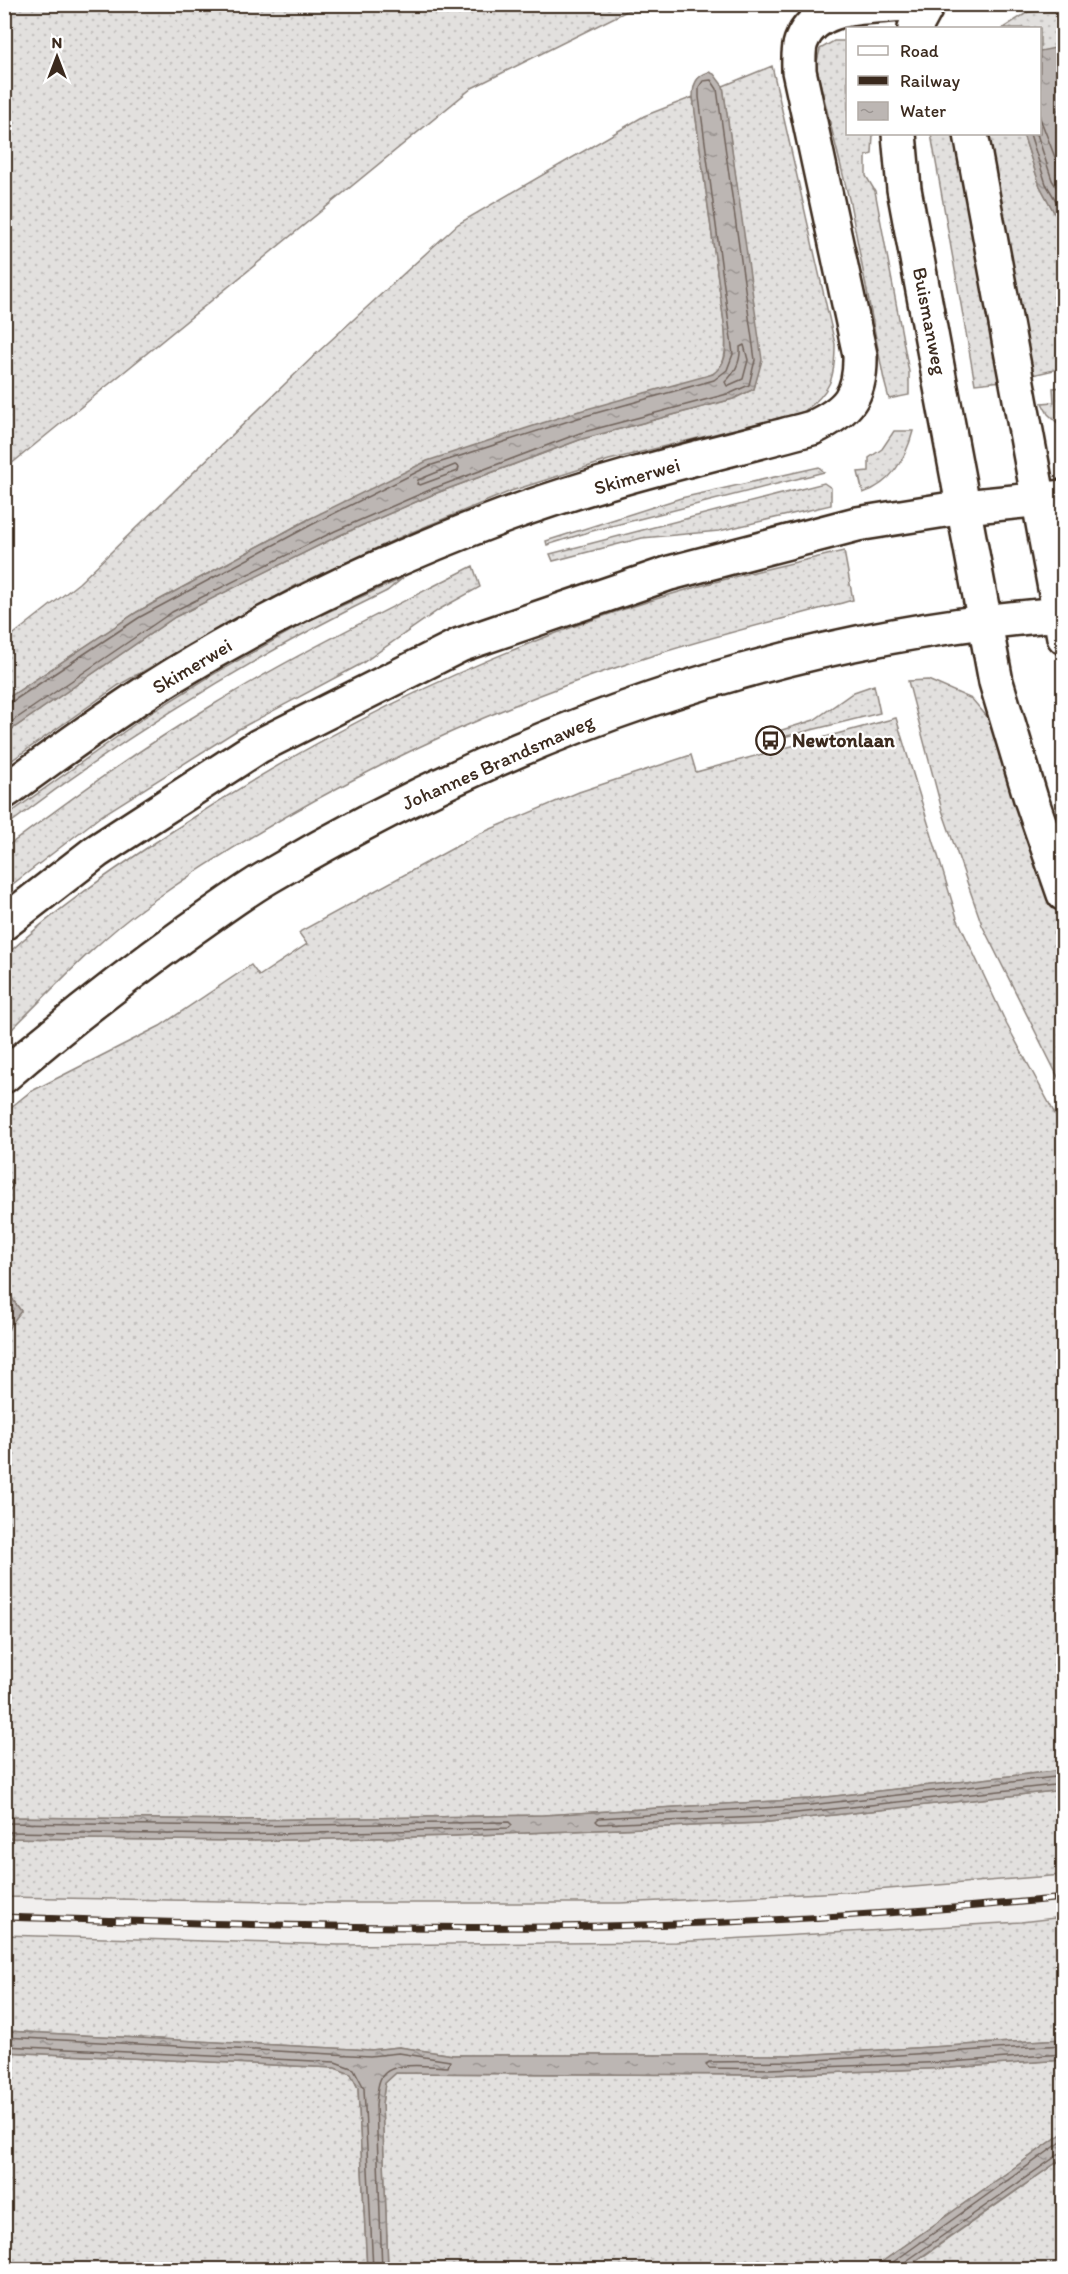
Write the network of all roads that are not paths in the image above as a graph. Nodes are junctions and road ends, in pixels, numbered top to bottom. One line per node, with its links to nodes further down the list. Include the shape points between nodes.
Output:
1 (902, 4): 11 (street, Skimerwei, via 830,12 813,23 800,43 798,71 860,355 861,376 847,407 836,417 812,428 657,469 508,515 336,589 172,676)
2 (930, 4): 3 (street); 4 (street)
3 (916, 27)
4 (942, 27)
5 (899, 135): 8 (street, Buismanweg, via 904,189)
6 (971, 135): 7 (street)
7 (1050, 498): 8 (street); 9 (street)
8 (964, 507): 10 (street, Buismanweg); 13 (street, via 857,524 670,573 460,645 259,746 97,851)
9 (1062, 622): 10 (street, Johannes Brandsmaweg)
10 (984, 623): 12 (street, via 1005,720); 14 (street, Johannes Brandsmaweg, via 885,637 707,681 603,715 504,754 355,827 267,878 135,969)
11 (4, 792)
12 (1064, 894)
13 (4, 923)
14 (4, 1076)

